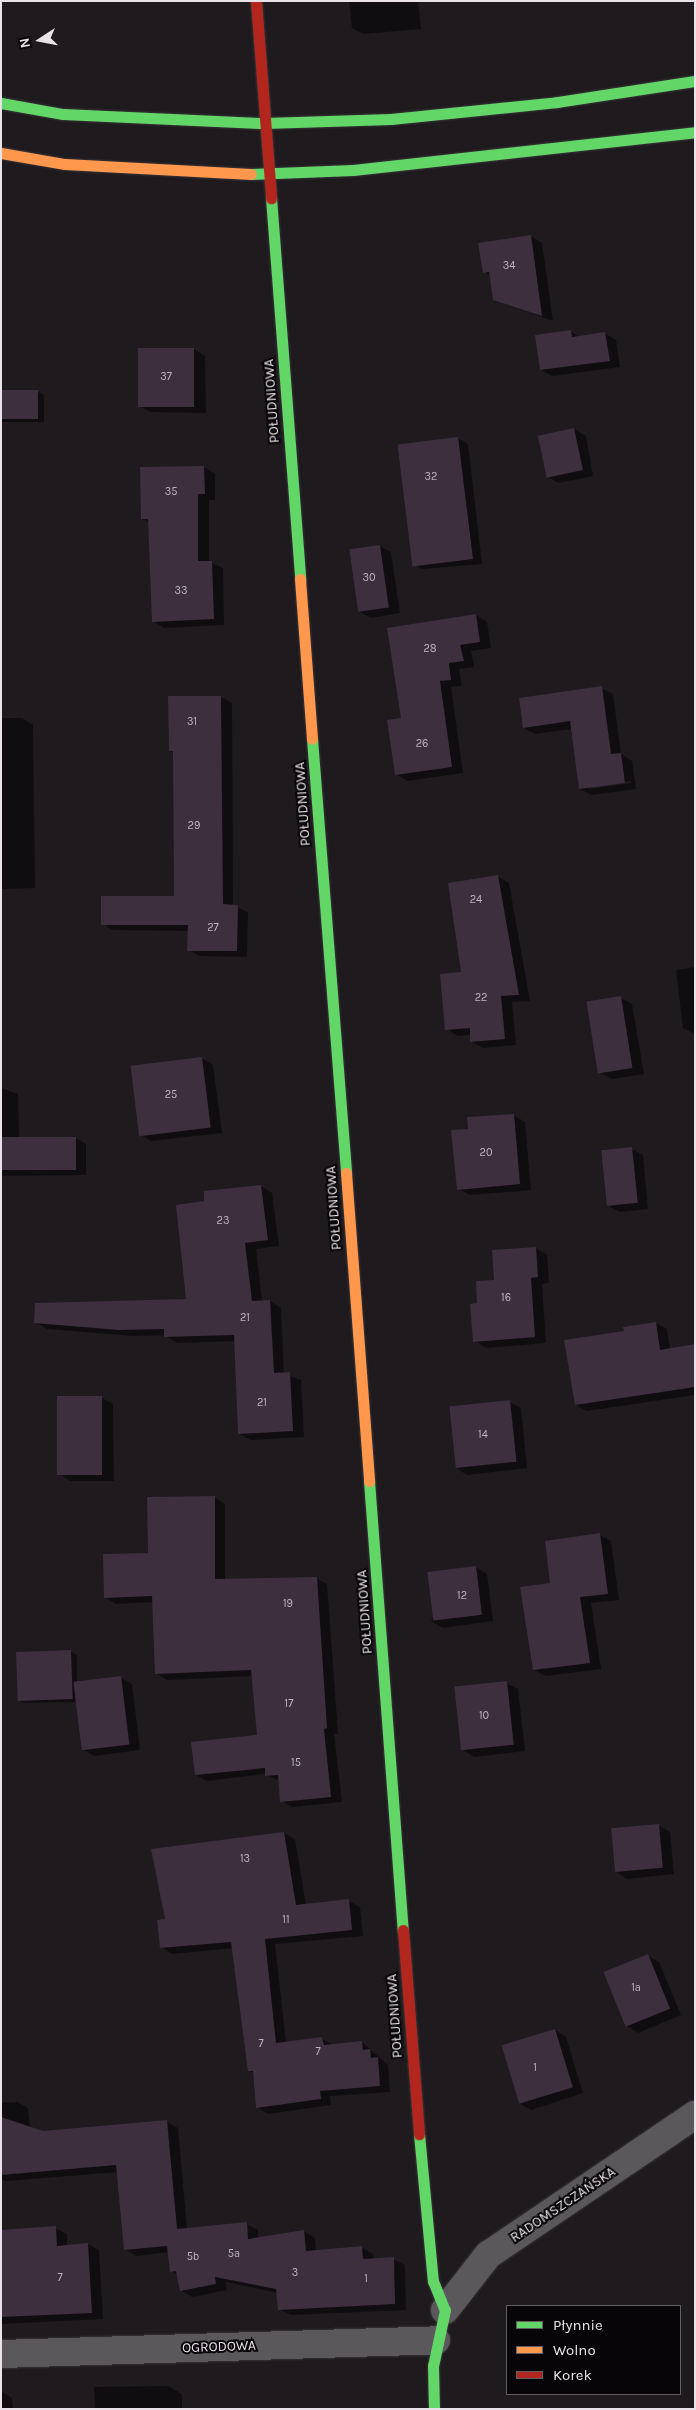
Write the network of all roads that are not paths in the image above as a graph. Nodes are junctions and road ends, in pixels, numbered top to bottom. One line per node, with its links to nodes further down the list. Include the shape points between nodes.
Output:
1 (256, 1): 4 (street, POŁUDNIOWA)
2 (695, 81): 4 (street, via 557,102 410,117)
3 (1, 103): 4 (street, via 63,114)
4 (265, 123): 7 (street, POŁUDNIOWA)
5 (695, 132): 7 (street, via 353,170)
6 (1, 153): 7 (street, via 65,164)
7 (269, 174): 9 (street, POŁUDNIOWA, via 422,2174 433,2281)
8 (695, 2115): 9 (street, RADOMSZCZAŃSKA, via 488,2255)
9 (445, 2310): 10 (street)
10 (436, 2340): 11 (street, OGRODOWA); 12 (street)
11 (1, 2354)
12 (434, 2409)

